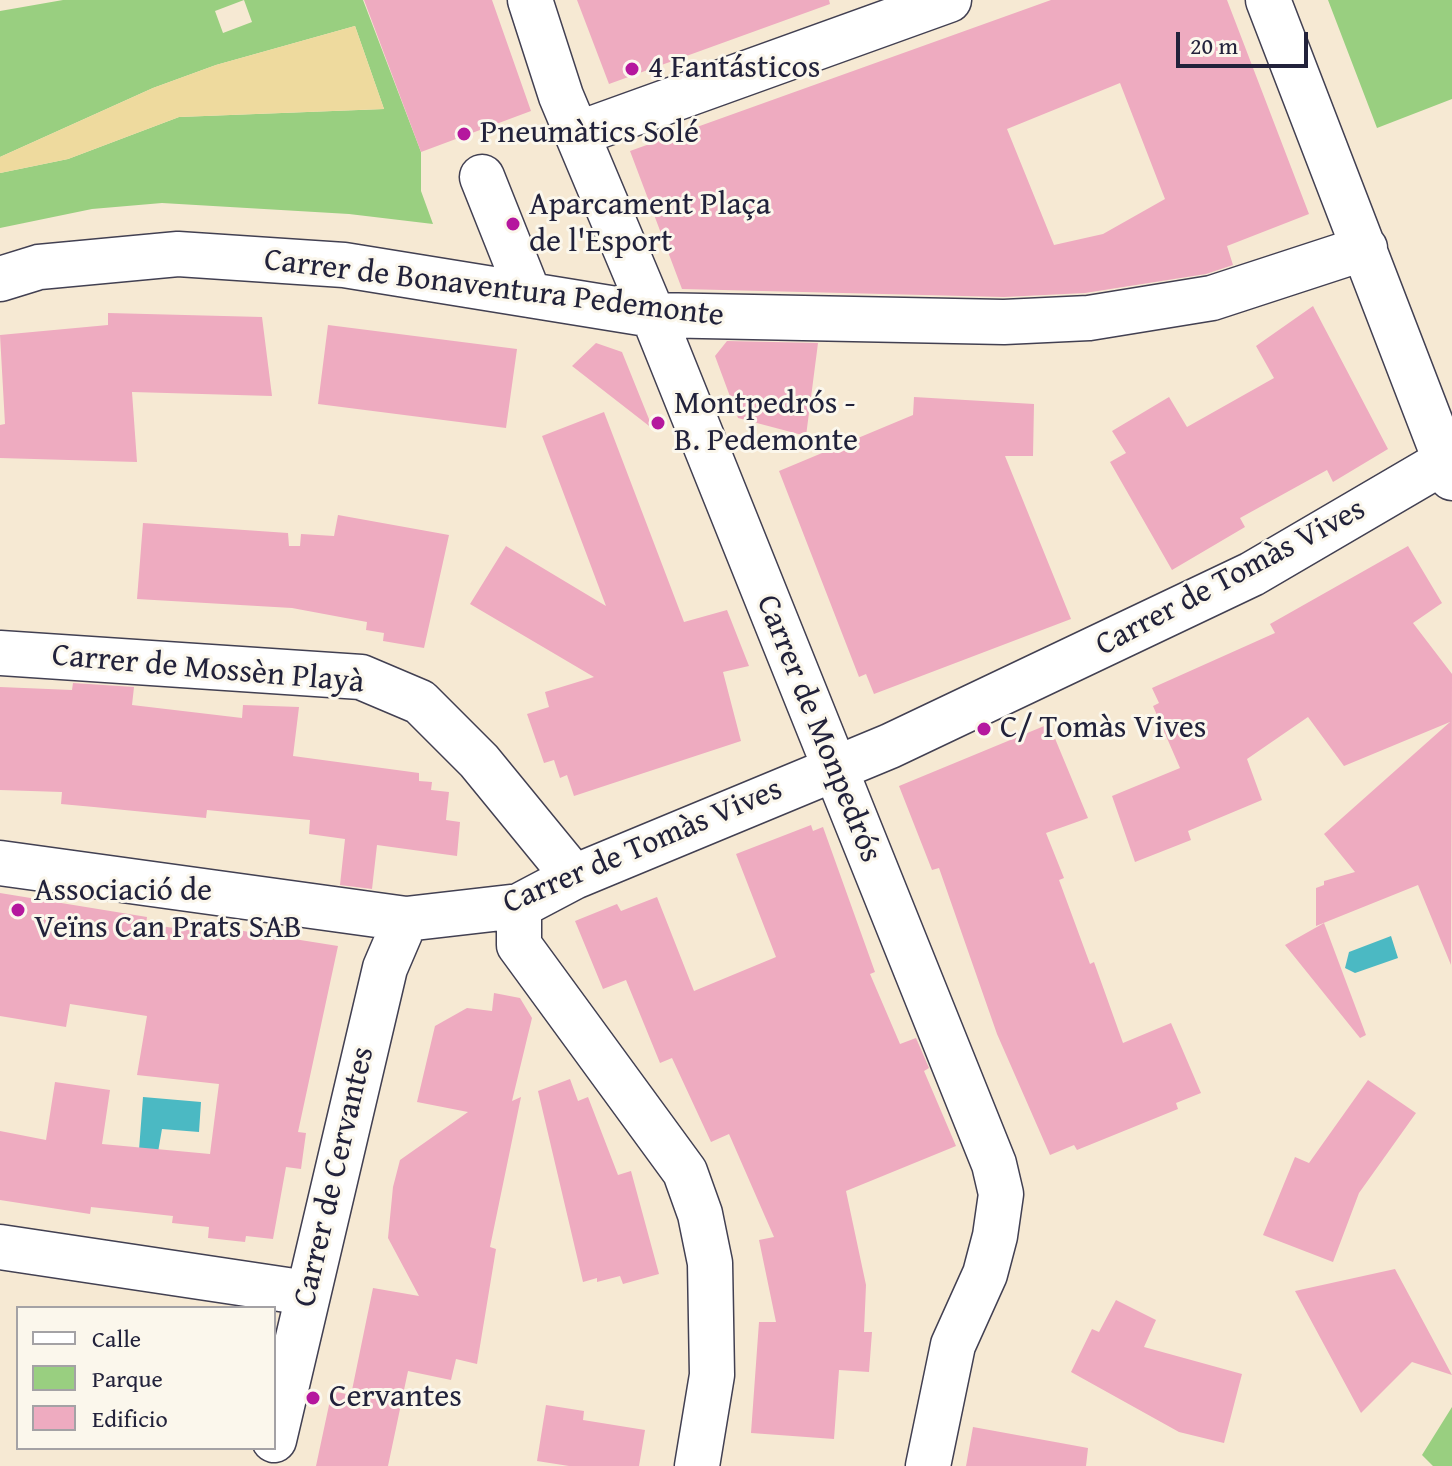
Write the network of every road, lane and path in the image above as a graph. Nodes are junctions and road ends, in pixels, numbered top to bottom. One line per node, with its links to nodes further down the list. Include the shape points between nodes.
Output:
1 (530, 0): 4 (street, Carrer de Monpedrós)
2 (949, 0): 4 (street)
3 (1268, 0): 6 (street)
4 (577, 134): 9 (street, Carrer de Monpedrós)
5 (482, 177): 8 (street)
6 (1365, 248): 9 (street, Carrer de Bonaventura Pedemonte, via 1212,298 1089,318 1004,322); 10 (street)
7 (0, 279): 8 (street, Carrer de Bonaventura Pedemonte, via 39,267 178,254 344,265)
8 (529, 295): 9 (street, Carrer de Bonaventura Pedemonte)
9 (653, 315): 12 (street, Carrer de Monpedrós)
10 (1450, 465): 12 (street, Carrer de Tomàs Vives, via 1252,574 890,746)
11 (0, 653): 14 (street, Carrer de Mossèn Playà, via 361,677 420,702 479,761)
12 (832, 767): 14 (street, Carrer de Tomàs Vives); 21 (street, Carrer de Monpedrós, via 987,1140 1001,1194 985,1274 953,1345)
13 (0, 863): 16 (street, Carrer de Tomàs Vives)
14 (574, 877): 15 (street, Carrer de Tomàs Vives)
15 (519, 906): 16 (street, Carrer de Tomàs Vives); 20 (street, via 519,945 685,1172 700,1214 710,1263 712,1375)
16 (406, 919): 18 (street, Carrer de Cervantes, via 385,968)
17 (0, 1247): 18 (street)
18 (307, 1293): 19 (street, Carrer de Cervantes)
19 (276, 1431)
20 (697, 1466)
21 (928, 1466)

